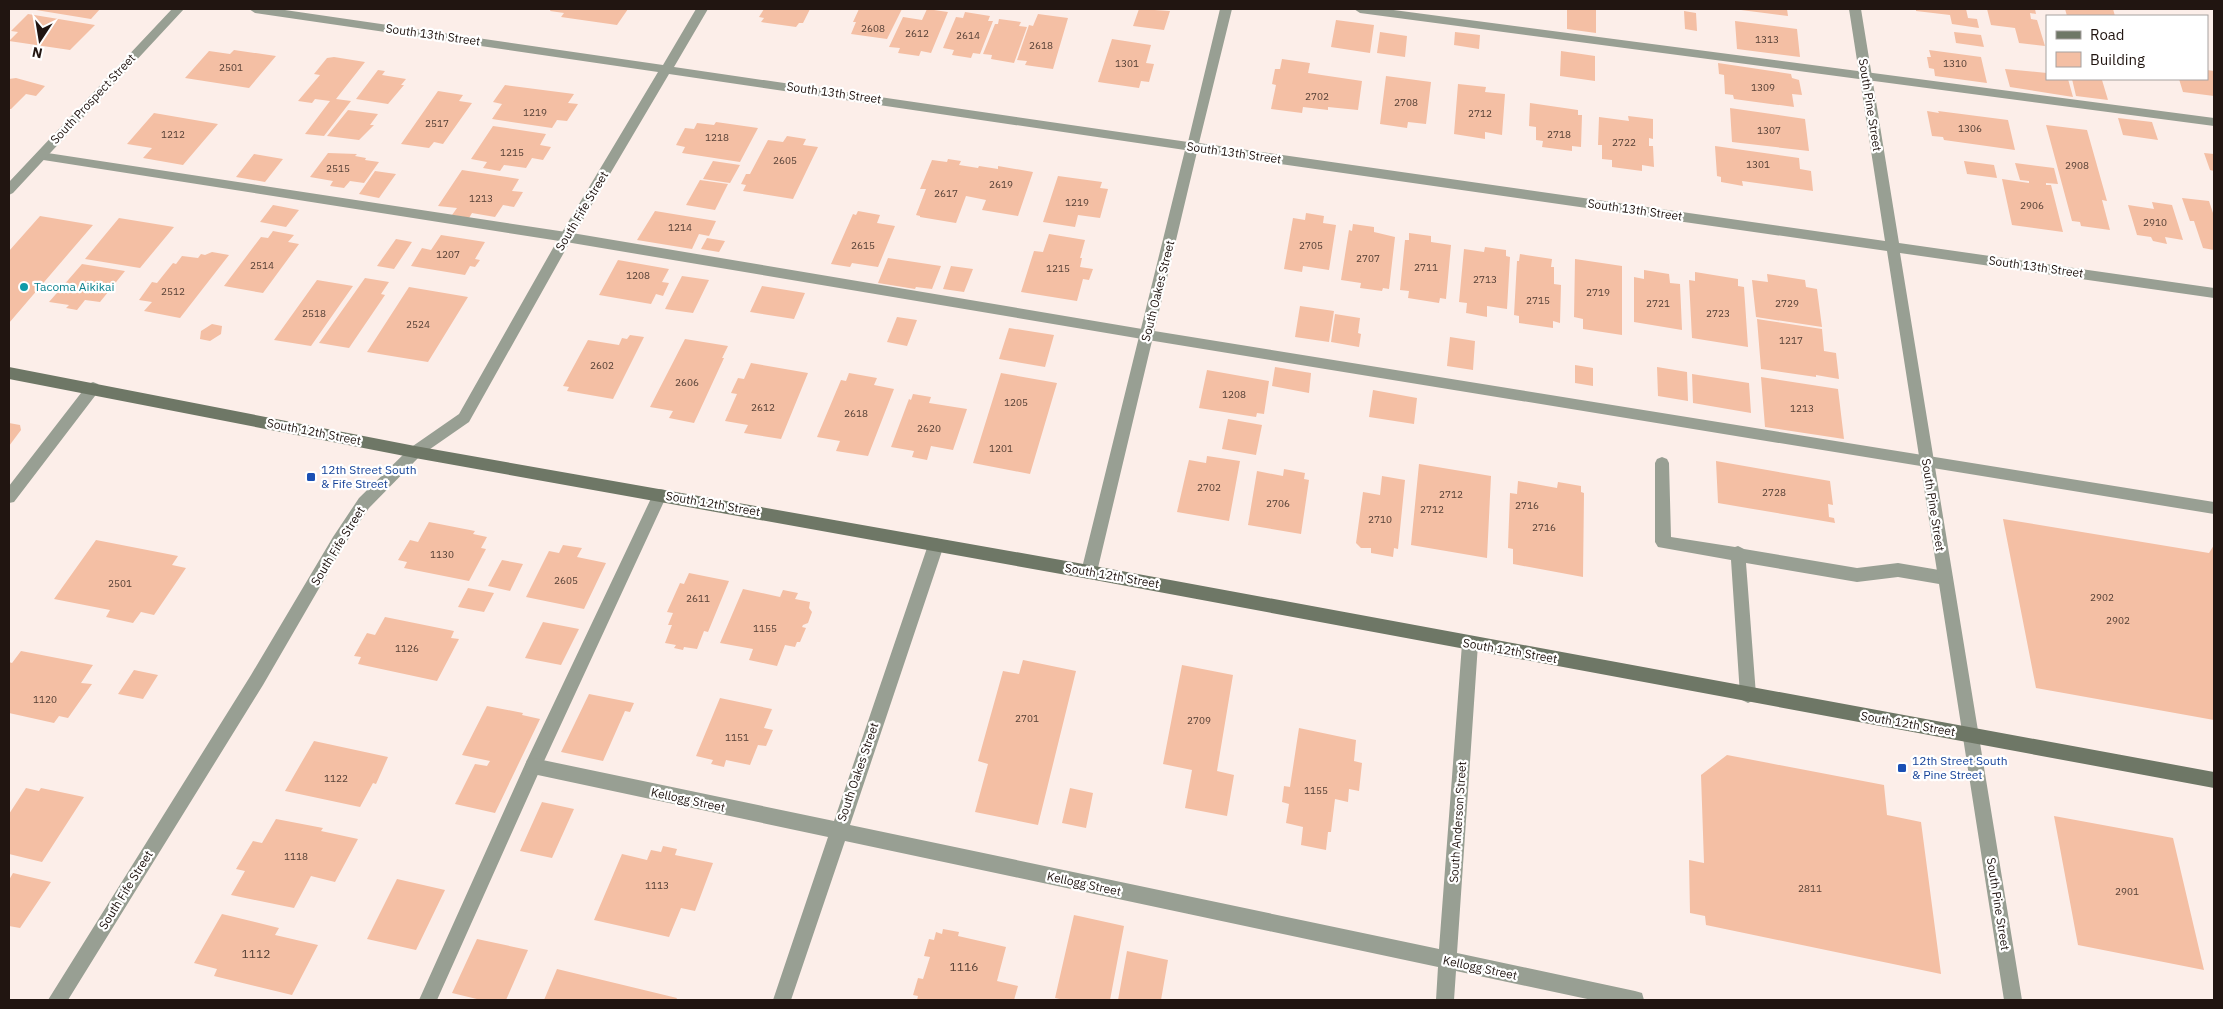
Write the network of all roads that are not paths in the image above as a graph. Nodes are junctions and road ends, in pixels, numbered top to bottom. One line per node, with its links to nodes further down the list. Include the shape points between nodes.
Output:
1 (178, 9): 11 (street, South Prospect Street)
2 (255, 9): 7 (street, South 13th Street)
3 (702, 9): 7 (street, South Fife Street)
4 (1226, 9): 10 (street, South Oakes Street)
5 (1360, 9): 8 (street)
6 (1855, 9): 8 (street, South Pine Street)
7 (667, 69): 10 (street, South 13th Street); 13 (street, South Fife Street)
8 (1865, 75): 9 (street); 14 (street, South Pine Street)
9 (2214, 122)
10 (1194, 147): 14 (street, South 13th Street); 16 (street, South Oakes Street)
11 (41, 156): 12 (street, South Prospect Street); 13 (street)
12 (9, 190)
13 (566, 237): 16 (street); 19 (street, South Fife Street, via 464,418)
14 (1892, 246): 15 (street, South 13th Street); 20 (street, South Pine Street)
15 (2214, 293)
16 (1148, 335): 20 (street); 27 (street, South Oakes Street)
17 (9, 373): 18 (main road, South 12th Street)
18 (93, 388): 19 (main road, South 12th Street); 23 (street)
19 (415, 452): 22 (main road, South 12th Street); 36 (street, South Fife Street, via 364,503 338,542 257,680)
20 (1926, 461): 24 (street); 28 (street, South Pine Street)
21 (1662, 463): 26 (street, via 1663,542)
22 (660, 494): 25 (main road, South 12th Street); 32 (street)
23 (9, 497)
24 (2214, 508)
25 (936, 545): 27 (main road, South 12th Street); 34 (street, South Oakes Street)
26 (1738, 553): 28 (street, via 1857,575 1898,570); 30 (street)
27 (1090, 572): 29 (main road, South 12th Street)
28 (1945, 578): 31 (street, South Pine Street)
29 (1470, 644): 30 (main road, South 12th Street); 35 (street, South Anderson Street)
30 (1748, 695): 31 (main road, South 12th Street)
31 (1970, 735): 33 (main road, South 12th Street); 41 (street, South Pine Street)
32 (533, 766): 34 (street, Kellogg Street); 37 (street)
33 (2214, 780)
34 (838, 832): 35 (street, Kellogg Street); 38 (street, South Oakes Street)
35 (1448, 961): 39 (street, South Anderson Street); 40 (street, Kellogg Street)
36 (57, 1000)
37 (428, 1000)
38 (782, 1000)
39 (1446, 1000)
40 (1635, 1000)
41 (2014, 1000)

